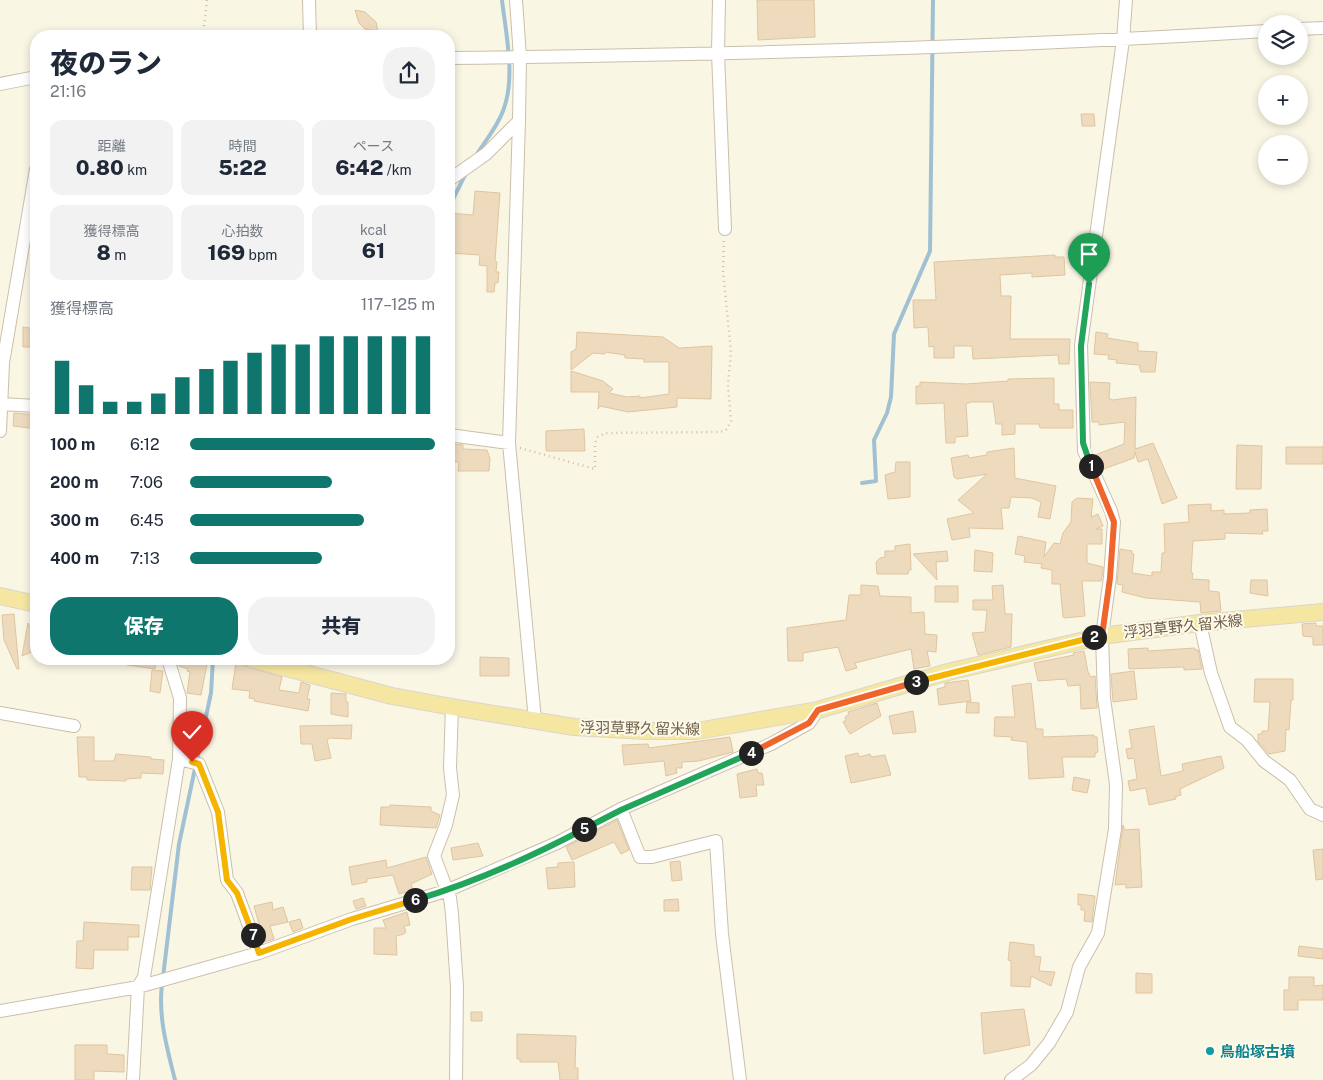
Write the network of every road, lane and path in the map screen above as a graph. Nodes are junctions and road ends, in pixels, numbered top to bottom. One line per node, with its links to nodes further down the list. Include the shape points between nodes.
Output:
1 (207, 0): 8 (path)
2 (309, 0): 9 (street)
3 (516, 0): 13 (street)
4 (719, 0): 12 (street)
5 (1126, 0): 11 (street)
6 (1323, 28): 7 (street)
7 (1308, 29)
8 (204, 30)
9 (310, 30)
10 (1258, 32): 11 (street)
11 (1122, 40): 12 (street); 31 (street, via 1081,346 1084,451 1114,522)
12 (718, 53): 13 (street); 20 (street)
13 (511, 57): 14 (street); 17 (street)
14 (455, 58)
15 (30, 78): 16 (street)
16 (0, 84)
17 (519, 121): 18 (street); 26 (street)
18 (455, 176)
19 (30, 202): 21 (street)
20 (724, 229): 26 (path, via 723,270 731,352 728,385 731,421 726,430 605,433 595,443 595,469)
21 (2, 357): 22 (street)
22 (1, 404): 23 (street); 24 (street)
23 (30, 406)
24 (0, 431)
25 (455, 436): 26 (street)
26 (509, 443): 37 (street)
27 (0, 596): 28 (main road)
28 (30, 603)
29 (1323, 612): 30 (main road, 浮羽草野久留米線)
30 (1200, 623): 31 (main road, 浮羽草野久留米線); 41 (street, via 1211,673 1230,727 1247,740 1264,761 1290,780 1310,809)
31 (1102, 636): 35 (main road, 浮羽草野久留米線, via 948,672); 49 (street, via 1104,698 1117,808 1098,933 1076,973 1067,1012 1049,1043 1031,1065)
32 (170, 665): 39 (street, via 180,698)
33 (296, 665): 34 (main road, 浮羽草野久留米線, via 392,696)
34 (452, 708): 37 (main road, 浮羽草野久留米線); 42 (street, via 450,768 453,795 434,856)
35 (818, 710): 37 (main road, 浮羽草野久留米線, via 697,731 574,727); 40 (street, via 809,723 771,744)
36 (0, 714): 38 (street)
37 (535, 720)
38 (74, 726)
39 (190, 762): 43 (street, via 218,812 227,880 237,893); 44 (street, via 144,977)
40 (621, 810): 42 (street, via 558,843); 48 (street, via 640,857 716,841 722,934)
41 (1323, 815)
42 (446, 891): 43 (street, via 352,919); 47 (street, via 452,914 457,987)
43 (259, 953): 44 (street)
44 (138, 987): 45 (street); 46 (street)
45 (0, 1011)
46 (133, 1080)
47 (456, 1080)
48 (740, 1080)
49 (1011, 1080)

